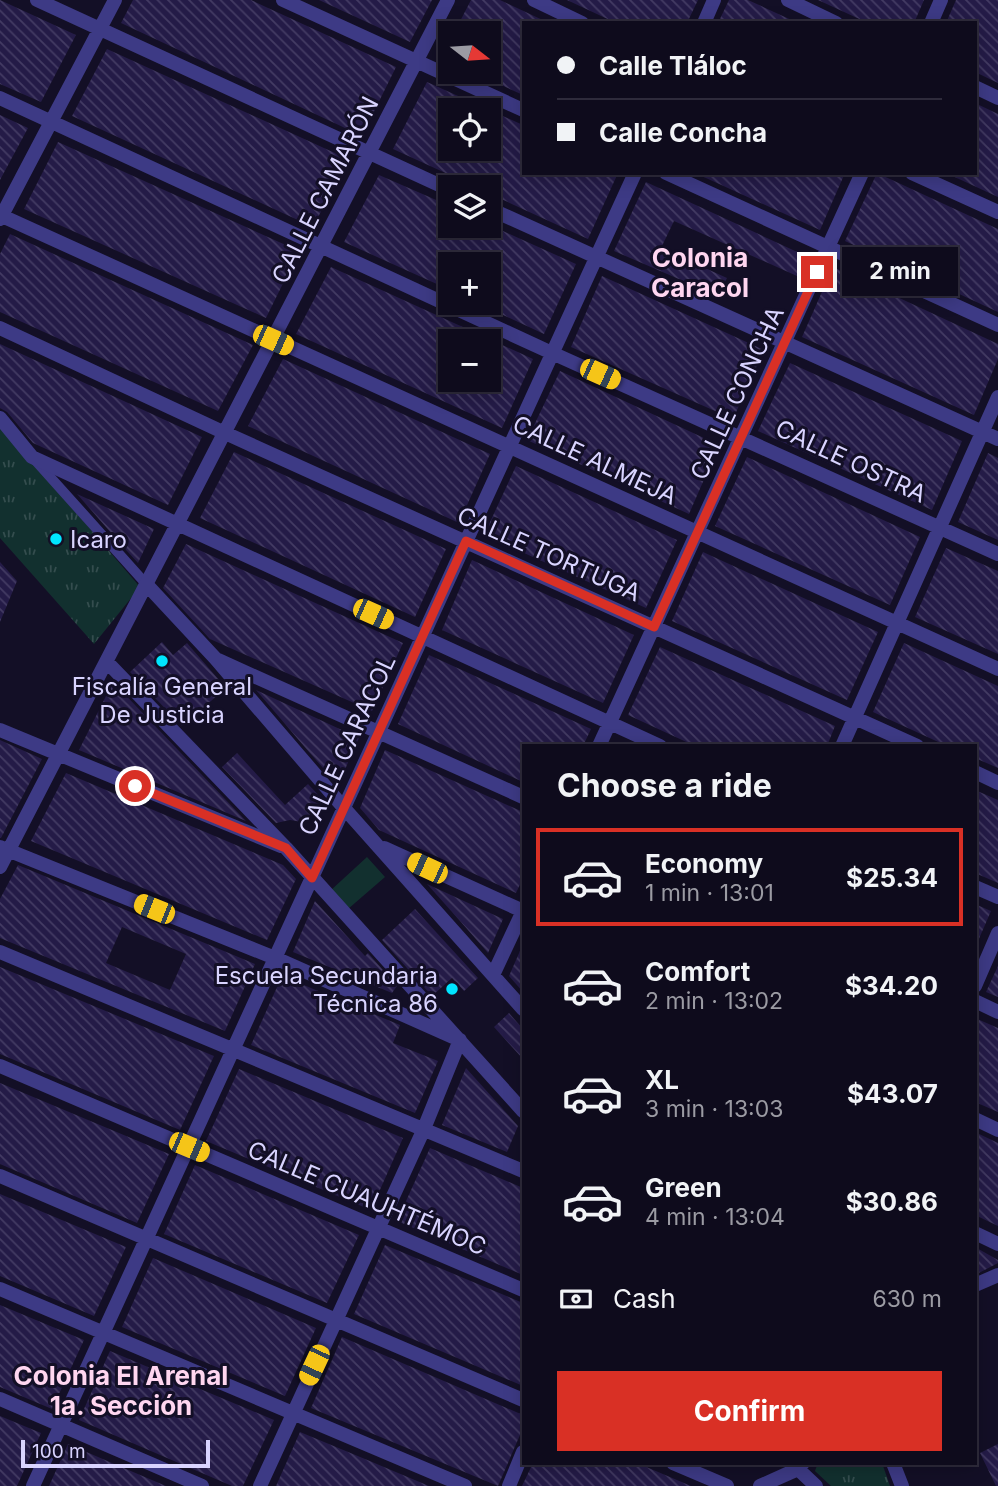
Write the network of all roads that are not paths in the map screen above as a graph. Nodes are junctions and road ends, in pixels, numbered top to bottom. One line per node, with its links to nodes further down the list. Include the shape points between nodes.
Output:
1 (37, 0): 13 (street)
2 (115, 0): 13 (street)
3 (283, 0): 14 (street)
4 (448, 0): 14 (street, CALLE CAMARÓN)
5 (534, 0): 9 (street)
6 (714, 0): 10 (street)
7 (788, 0): 11 (street)
8 (941, 0): 12 (street)
9 (578, 21)
10 (705, 21)
11 (832, 21)
12 (932, 21)
13 (100, 29): 19 (street); 20 (street)
14 (416, 62): 18 (street); 20 (street, CALLE CAMARÓN)
15 (977, 88): 17 (street)
16 (0, 98): 19 (street, CALLE OSTRA)
17 (998, 98)
18 (522, 110)
19 (51, 122): 28 (street); 29 (street, CALLE OSTRA)
20 (370, 152): 25 (street); 29 (street, CALLE CAMARÓN)
21 (634, 175): 31 (street, CALLE CARACOL)
22 (670, 175): 30 (street)
23 (861, 175): 30 (street, CALLE CONCHA)
24 (916, 175): 26 (street)
25 (438, 184)
26 (998, 212)
27 (501, 214): 31 (street)
28 (1, 216): 34 (street, CALLE ALMEJA)
29 (321, 246): 34 (street, CALLE CAMARÓN); 36 (street, CALLE OSTRA)
30 (827, 248): 32 (street); 35 (street, CALLE CONCHA)
31 (596, 258): 35 (street); 36 (street, CALLE CARACOL)
32 (998, 325)
33 (0, 328): 40 (street, CALLE TORTUGA)
34 (273, 340): 40 (street, CALLE CAMARÓN); 43 (street, CALLE ALMEJA)
35 (785, 344): 39 (street); 41 (street, CALLE CONCHA)
36 (552, 353): 41 (street, CALLE OSTRA); 43 (street, CALLE CARACOL)
37 (998, 397): 39 (street)
38 (0, 418): 44 (street)
39 (983, 432): 42 (street); 46 (street)
40 (225, 433): 45 (street, CALLE CAMARÓN); 48 (street, CALLE TORTUGA)
41 (741, 436): 46 (street, CALLE OSTRA); 47 (street, CALLE CONCHA)
42 (998, 439)
43 (510, 446): 47 (street, CALLE ALMEJA); 48 (street, CALLE CARACOL)
44 (32, 457): 45 (street); 50 (street)
45 (177, 526): 50 (street, CALLE CAMARÓN); 53 (street)
46 (940, 527): 49 (street, CALLE OSTRA); 51 (street)
47 (698, 533): 51 (street, CALLE ALMEJA); 52 (street, CALLE CONCHA)
48 (466, 541): 52 (street, CALLE TORTUGA); 53 (street, CALLE CARACOL)
49 (998, 554)
50 (147, 585): 54 (street); 55 (street, CALLE CAMARÓN)
51 (897, 623): 56 (street, CALLE ALMEJA); 57 (street)
52 (654, 627): 57 (street, CALLE TORTUGA); 58 (street, CALLE CONCHA)
53 (422, 636): 58 (street); 60 (street, CALLE CARACOL)
54 (215, 658): 60 (street); 69 (street)
55 (107, 662): 65 (street, CALLE CAMARÓN); 72 (street)
56 (998, 668)
57 (855, 716): 63 (street); 64 (street, CALLE TORTUGA)
58 (610, 723): 61 (street, CALLE CONCHA); 62 (street)
59 (0, 730): 65 (street)
60 (379, 731): 68 (street); 69 (street, CALLE CARACOL)
61 (600, 744)
62 (656, 744)
63 (843, 744)
64 (913, 744)
65 (60, 755): 71 (street, CALLE CAMARÓN); 72 (street)
66 (977, 773): 67 (street)
67 (998, 783)
68 (522, 797)
69 (344, 808): 70 (street); 74 (street, CALLE CARACOL)
70 (379, 846): 77 (street); 82 (street)
71 (4, 848): 73 (street, CALLE CAMARÓN); 81 (street)
72 (286, 848): 74 (street)
73 (0, 867)
74 (312, 878): 81 (street, CALLE CARACOL); 87 (street)
75 (977, 888): 76 (street)
76 (998, 897)
77 (522, 911)
78 (522, 913): 82 (street)
79 (998, 933): 83 (street)
80 (0, 952): 88 (street)
81 (275, 958): 87 (street); 88 (street, CALLE CARACOL)
82 (493, 975): 85 (street)
83 (977, 981)
84 (977, 1002): 86 (street)
85 (522, 1008)
86 (998, 1012)
87 (460, 1040): 90 (street); 92 (street)
88 (232, 1050): 92 (street); 94 (street, CALLE CARACOL)
89 (0, 1066): 94 (street, CALLE CUAUHTÉMOC)
90 (522, 1110)
91 (977, 1120): 93 (street)
92 (423, 1130): 95 (street); 97 (street)
93 (998, 1130)
94 (189, 1147): 97 (street, CALLE CUAUHTÉMOC); 99 (street, CALLE CARACOL)
95 (522, 1171)
96 (0, 1176): 99 (street)
97 (377, 1227): 104 (street, CALLE CUAUHTÉMOC); 105 (street)
98 (977, 1234): 100 (street)
99 (146, 1238): 105 (street); 106 (street, CALLE CARACOL)
100 (998, 1244)
101 (998, 1275): 102 (street)
102 (977, 1284)
103 (0, 1289): 106 (street)
104 (522, 1290)
105 (336, 1319): 108 (street); 109 (street)
106 (103, 1333): 109 (street); 110 (street, CALLE CARACOL)
107 (0, 1399): 110 (street)
108 (522, 1400)
109 (293, 1412): 117 (street); 118 (street)
110 (61, 1425): 115 (street, CALLE CARACOL); 116 (street)
111 (522, 1454): 119 (street)
112 (678, 1465): 120 (street)
113 (894, 1465): 123 (street)
114 (800, 1466): 121 (street); 122 (street)
115 (33, 1486)
116 (202, 1486)
117 (260, 1486)
118 (465, 1486)
119 (509, 1486)
120 (727, 1486)
121 (760, 1486)
122 (816, 1486)
123 (902, 1486)

